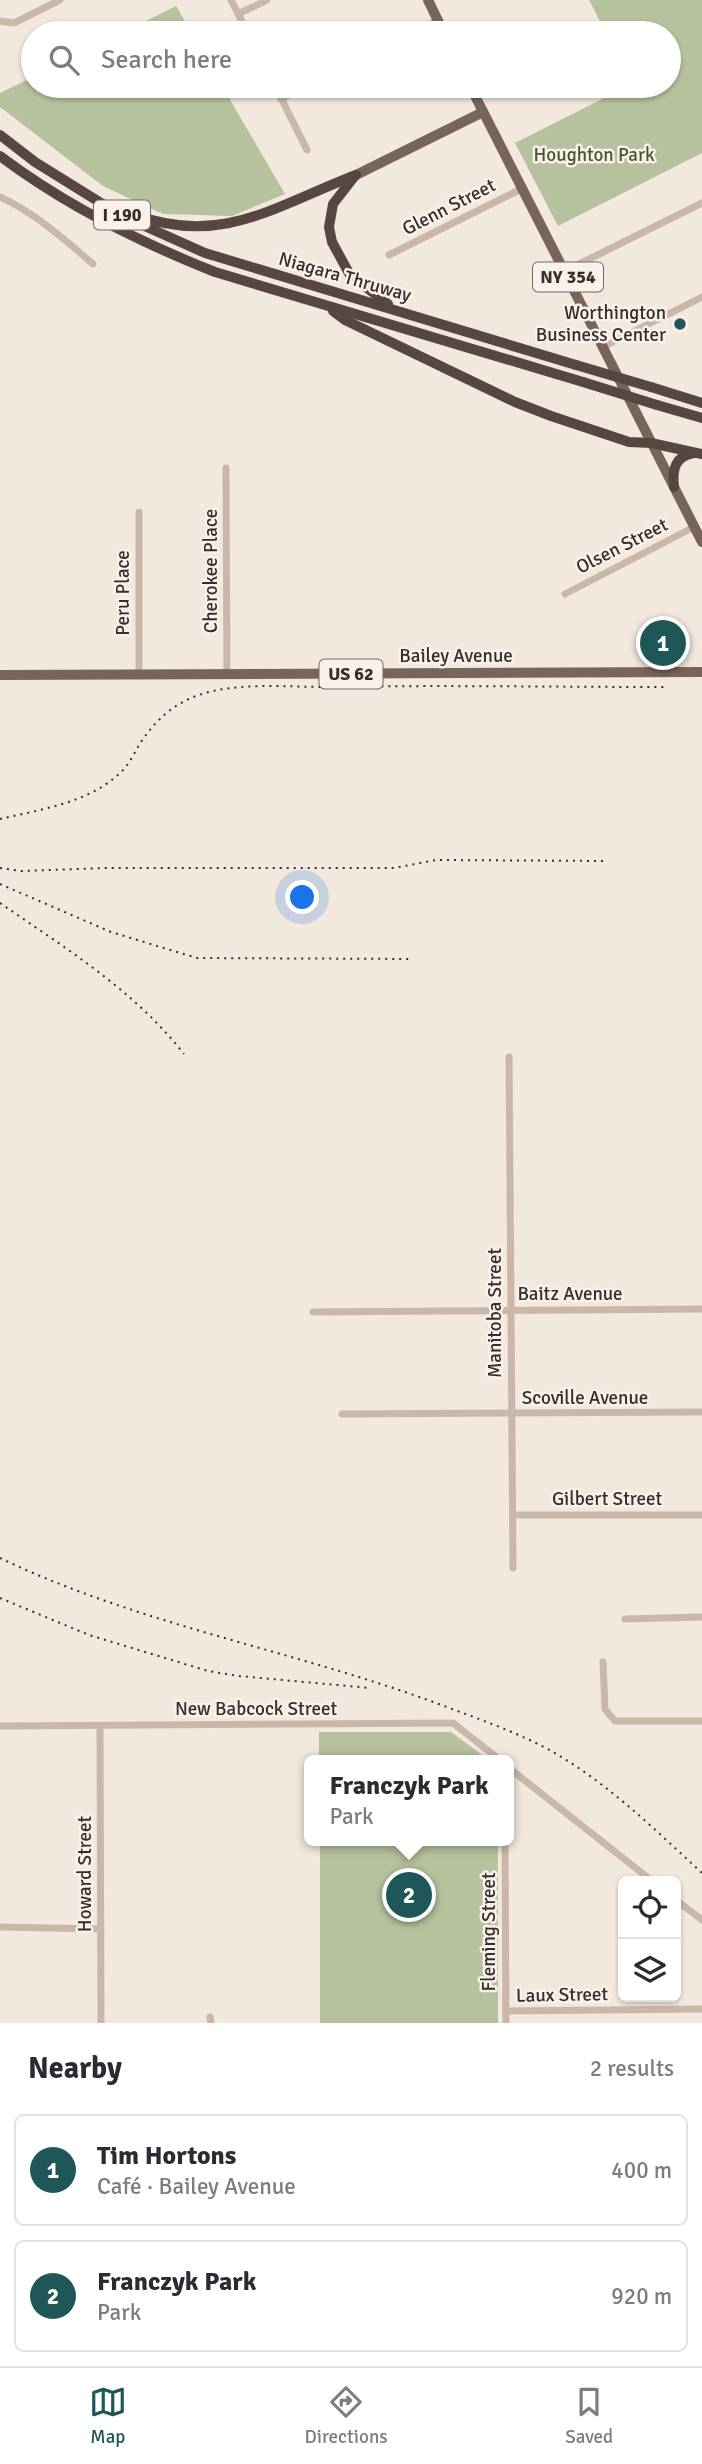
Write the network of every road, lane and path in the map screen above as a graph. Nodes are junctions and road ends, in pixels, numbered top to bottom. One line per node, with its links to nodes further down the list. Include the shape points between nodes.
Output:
1 (60, 0): 7 (street, via 14,23)
2 (231, 0): 5 (street)
3 (267, 0): 5 (street)
4 (428, 0): 6 (main road)
5 (238, 15): 8 (street)
6 (438, 20)
7 (0, 21)
8 (241, 21)
9 (476, 98): 11 (main road, NY 354)
10 (281, 99): 13 (street)
11 (483, 112): 15 (main road); 16 (main road, NY 354)
12 (0, 135): 18 (highway, Niagara Thruway / I 190)
13 (307, 150)
14 (0, 156): 24 (highway, Niagara Thruway / I 190, via 90,214 159,250)
15 (356, 175): 18 (highway, via 264,215 210,227 145,219); 25 (highway, via 333,204 332,242 350,275)
16 (523, 188): 20 (street, Glenn Street); 22 (main road, NY 354)
17 (0, 197): 21 (street, via 48,226)
18 (101, 203): 25 (highway, Niagara Thruway / I 190, via 205,253)
19 (702, 203): 22 (street)
20 (390, 255)
21 (93, 264)
22 (565, 271): 26 (main road, NY 354)
23 (702, 297): 26 (street)
24 (325, 305): 28 (highway, Niagara Thruway / I 190, bridge); 29 (highway, via 345,320 515,402 595,432)
25 (398, 311): 27 (highway, Niagara Thruway / I 190, bridge)
26 (603, 347): 29 (main road, NY 354)
27 (702, 403)
28 (702, 418)
29 (651, 443): 30 (highway); 32 (main road, NY 354)
30 (700, 453): 32 (highway, via 680,458 673,467)
31 (226, 468): 39 (street, Cherokee Place)
32 (674, 487): 34 (main road, NY 354)
33 (139, 512): 38 (street, Peru Place)
34 (694, 527): 35 (main road, NY 354); 36 (street, Olsen Street)
35 (702, 542)
36 (565, 594)
37 (702, 672): 39 (main road, Bailey Avenue / US 62)
38 (139, 674): 39 (main road, Bailey Avenue / US 62); 40 (main road, Bailey Avenue / US 62)
39 (227, 674)
40 (0, 675)
41 (509, 1057): 43 (street, Manitoba Street)
42 (702, 1309): 43 (street, Baitz Avenue)
43 (510, 1310): 44 (street, Baitz Avenue); 47 (street, Manitoba Street)
44 (313, 1312)
45 (702, 1412): 47 (street, Scoville Avenue)
46 (342, 1414): 47 (street, Scoville Avenue)
47 (511, 1414): 48 (street, Manitoba Street)
48 (513, 1515): 49 (street, Gilbert Street); 50 (street, Manitoba Street)
49 (702, 1515)
50 (513, 1568)
51 (702, 1617): 52 (street)
52 (625, 1619)
53 (603, 1662): 54 (street, via 605,1709 618,1721)
54 (702, 1721)
55 (0, 1726): 56 (street, New Babcock Street)
56 (100, 1726): 57 (street, New Babcock Street, via 453,1723); 64 (street, Howard Street)
57 (493, 1755)
58 (514, 1772): 60 (street)
59 (505, 1846): 66 (street, Fleming Street)
60 (646, 1876)
61 (681, 1904): 62 (street)
62 (702, 1920)
63 (0, 1927): 64 (street)
64 (101, 1929): 67 (street, Howard Street)
65 (702, 2009): 66 (street, Laux Street)
66 (506, 2011): 68 (street, Fleming Street)
67 (102, 2023)
68 (506, 2023)

